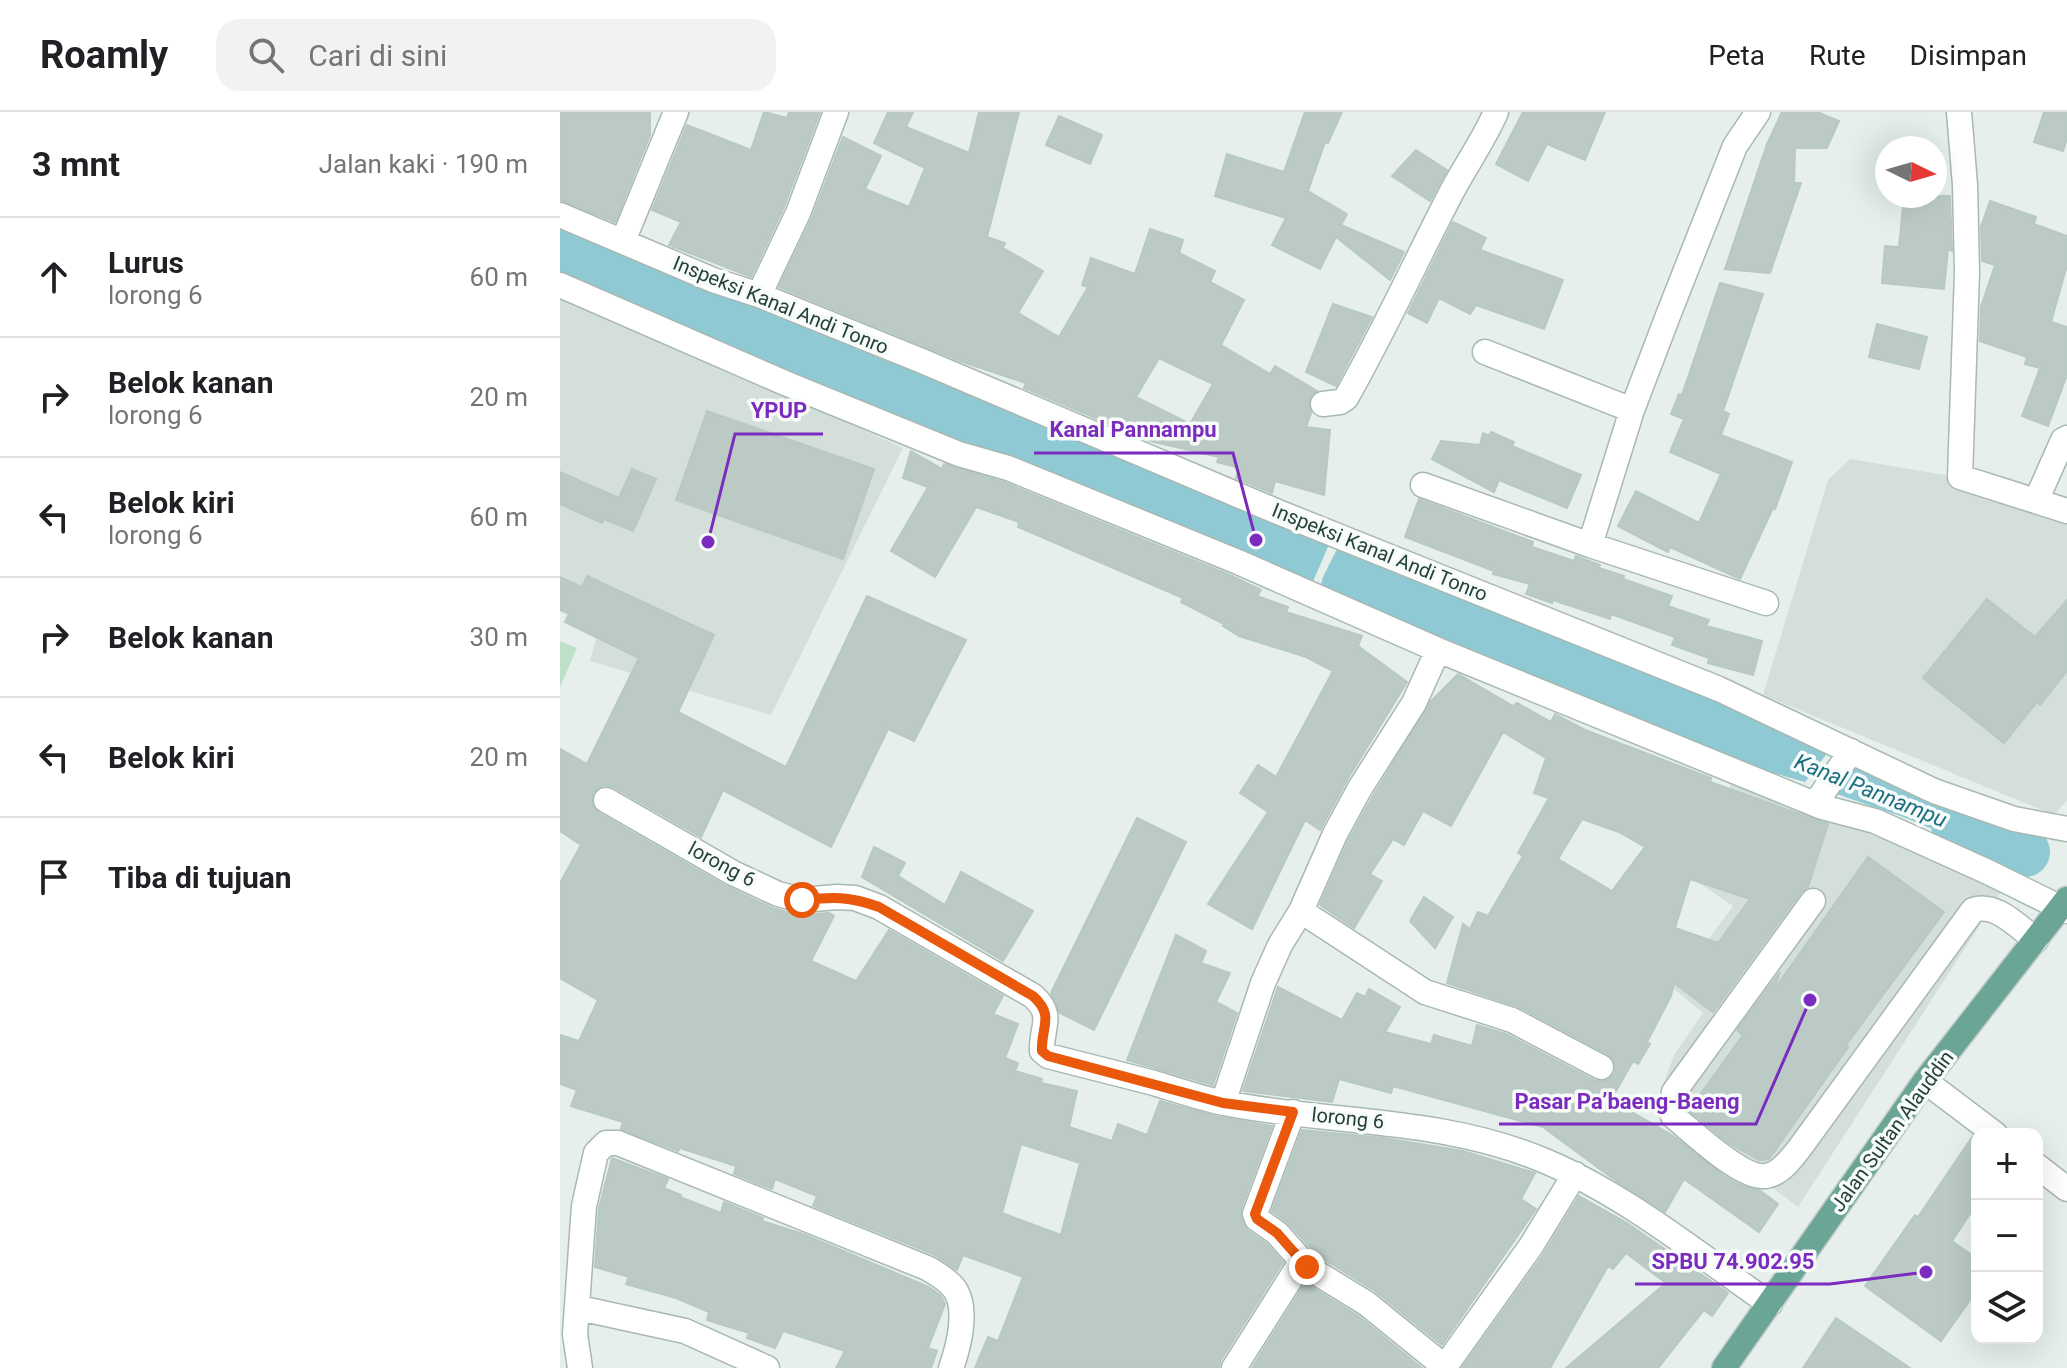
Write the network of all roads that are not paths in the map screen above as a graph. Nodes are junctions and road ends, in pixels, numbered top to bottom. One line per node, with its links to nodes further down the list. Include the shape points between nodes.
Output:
1 (676, 112): 7 (street)
2 (836, 112): 9 (street, via 798,213)
3 (1496, 112): 11 (street, via 1346,398)
4 (1758, 112): 12 (street, via 1735,146)
5 (1959, 112): 15 (street, via 1967,272 1960,477)
6 (560, 215): 7 (street, Inspeksi Kanal Andi Tonro)
7 (623, 241): 9 (street, Inspeksi Kanal Andi Tonro)
8 (560, 285): 19 (street, via 888,426 1008,468)
9 (759, 295): 20 (street, Inspeksi Kanal Andi Tonro, via 1697,680)
10 (1485, 352): 12 (street)
11 (1323, 404)
12 (1632, 410): 17 (street)
13 (2067, 438): 15 (street)
14 (1423, 485): 17 (street)
15 (2036, 501): 16 (street)
16 (2067, 511)
17 (1590, 545): 18 (street)
18 (1766, 603)
19 (1438, 650): 21 (street); 26 (street, via 1414,703 1335,834)
20 (1848, 755): 21 (street); 23 (street, Inspeksi Kanal Andi Tonro, via 1976,807)
21 (1820, 797): 25 (street)
22 (606, 800): 30 (street, lorong 6, via 778,894 802,900 855,898 879,907 1033,996 1047,1017 1042,1051 1048,1056)
23 (2067, 829)
24 (1813, 901): 27 (street, via 1672,1100 1673,1116 1755,1176 1779,1171 1799,1149 1973,910 1993,909)
25 (2064, 906): 27 (main road, Jalan Sultan Alauddin)
26 (1301, 911): 28 (street, via 1425,992 1512,1020); 30 (street, via 1263,983)
27 (2036, 940): 29 (main road, Jalan Sultan Alauddin)
28 (1601, 1067)
29 (1925, 1081): 32 (street); 37 (main road, Jalan Sultan Alauddin)
30 (1223, 1103): 31 (street, lorong 6)
31 (1293, 1112): 34 (street, lorong 6, via 1447,1131); 36 (street, via 1255,1214)
32 (1987, 1128)
33 (2043, 1171): 35 (street)
34 (1575, 1174): 37 (street, lorong 6); 44 (street)
35 (2067, 1189)
36 (1301, 1262): 43 (street); 44 (street, via 1366,1303)
37 (1770, 1304): 45 (main road, Jalan Sultan Alauddin)
38 (579, 1308): 39 (street); 41 (street, via 685,1331); 42 (street, via 584,1206 596,1153 606,1143 618,1143 940,1276 961,1303)
39 (568, 1335): 40 (street)
40 (580, 1368)
41 (767, 1368)
42 (951, 1368)
43 (1234, 1368)
44 (1445, 1368)
45 (1724, 1368)

